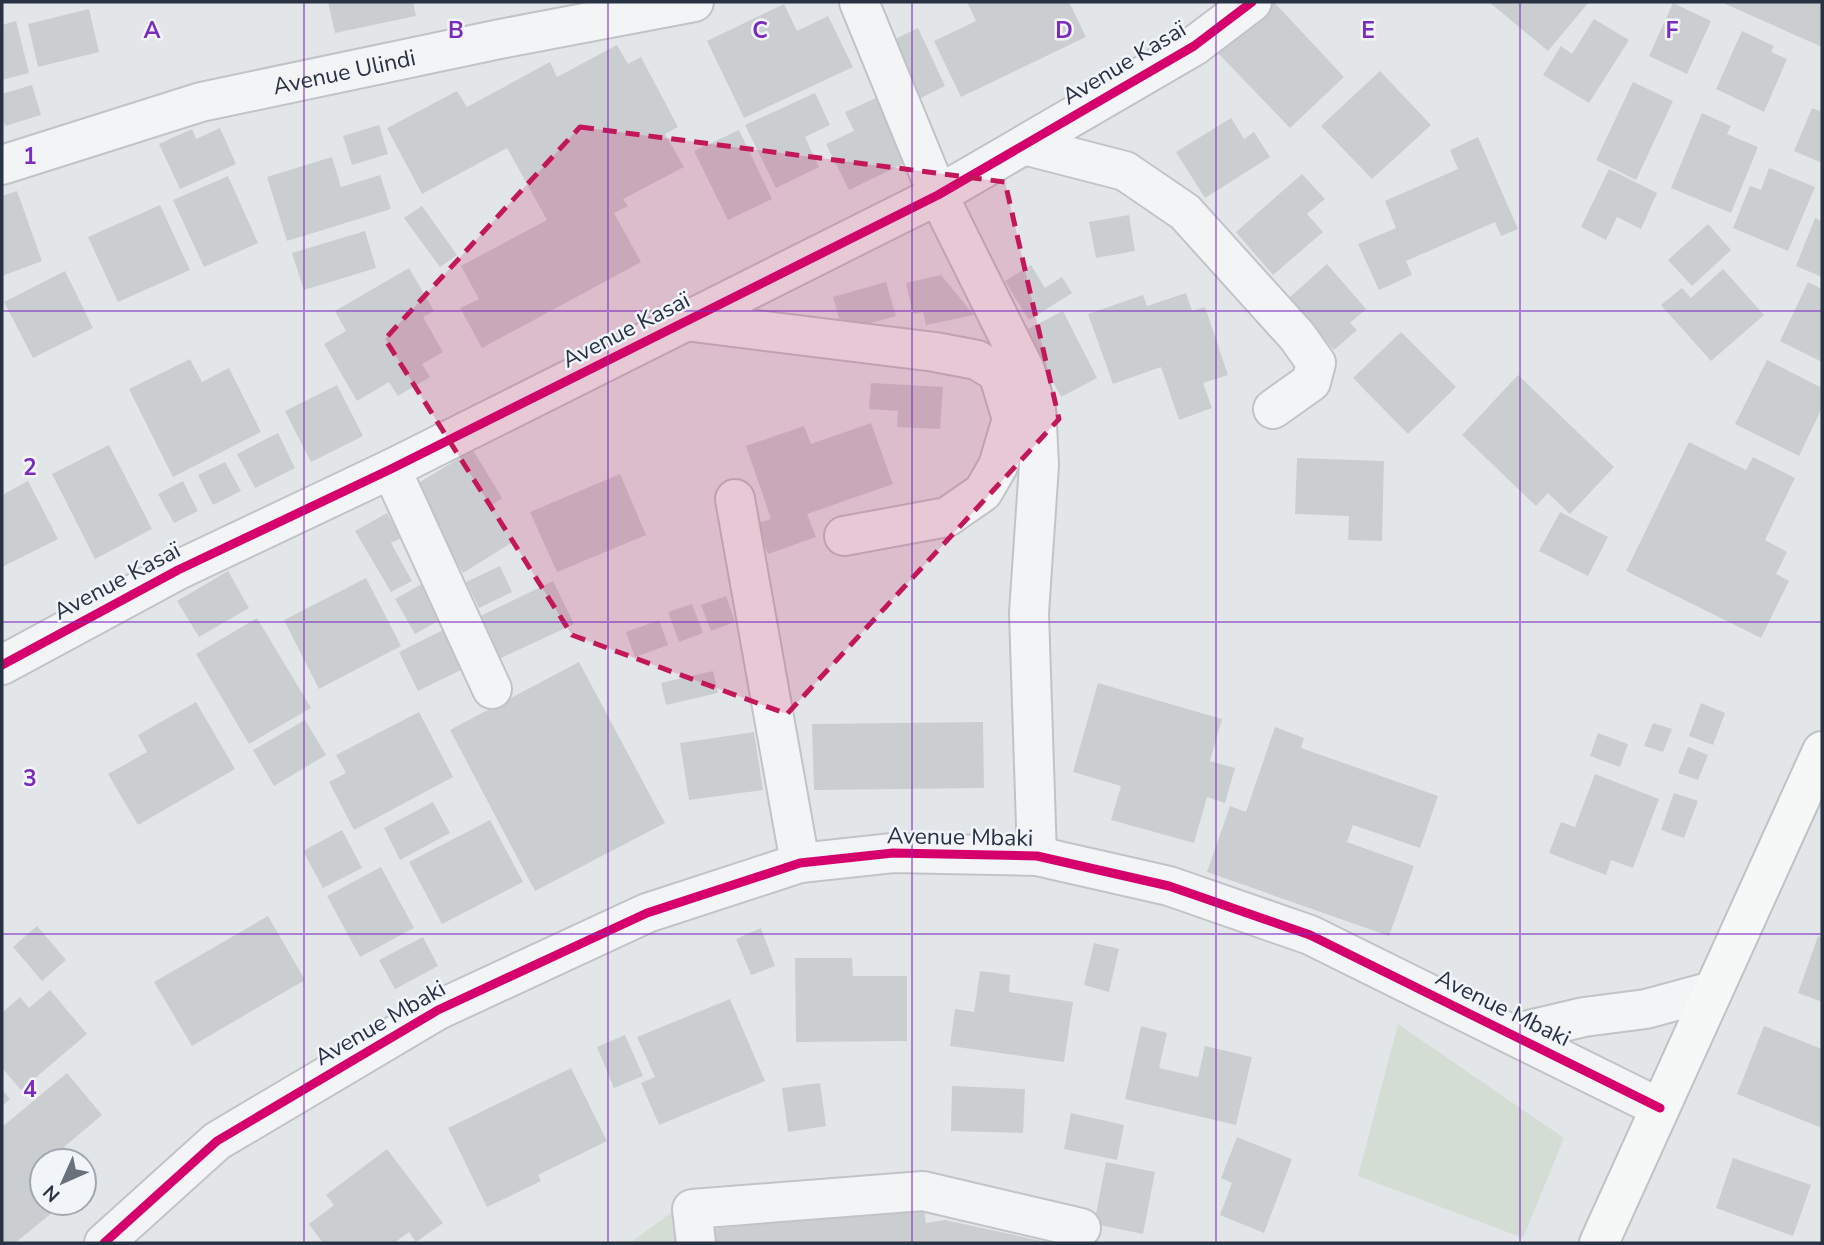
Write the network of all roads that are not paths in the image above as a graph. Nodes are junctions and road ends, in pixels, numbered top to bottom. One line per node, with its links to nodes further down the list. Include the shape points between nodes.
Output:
1 (694, 2): 5 (street, Avenue Ulindi, via 201,102)
2 (859, 2): 6 (street)
3 (1252, 2): 4 (street, Avenue Kasaï, via 1194,46)
4 (1024, 145): 6 (street, Avenue Kasaï); 8 (street, via 1125,171 1185,212 1316,363 1311,382)
5 (2, 165)
6 (938, 195): 7 (street, Avenue Kasaï); 15 (street, via 1025,370 1036,406 1039,464 1029,613)
7 (685, 321): 9 (street, Avenue Kasaï); 11 (street, via 935,352 977,360 998,373 1012,419 998,466 984,492 947,517)
8 (1273, 409)
9 (391, 469): 12 (street, Avenue Kasaï, via 178,570); 13 (street)
10 (735, 499): 16 (street)
11 (844, 537)
12 (2, 665)
13 (492, 689)
14 (1822, 751): 17 (main road)
15 (1037, 856): 16 (street, Avenue Mbaki, via 893,853); 18 (street, Avenue Mbaki, via 1169,886 1310,935)
16 (800, 863): 21 (street, Avenue Mbaki, via 647,913 438,1010 217,1141)
17 (1712, 991): 18 (street, via 1646,1009 1584,1017); 19 (main road)
18 (1512, 1034): 19 (street, Avenue Mbaki)
19 (1660, 1108): 23 (main road)
20 (1081, 1228): 22 (street, via 923,1191 692,1209)
21 (103, 1243)
22 (696, 1243)
23 (1599, 1243)

